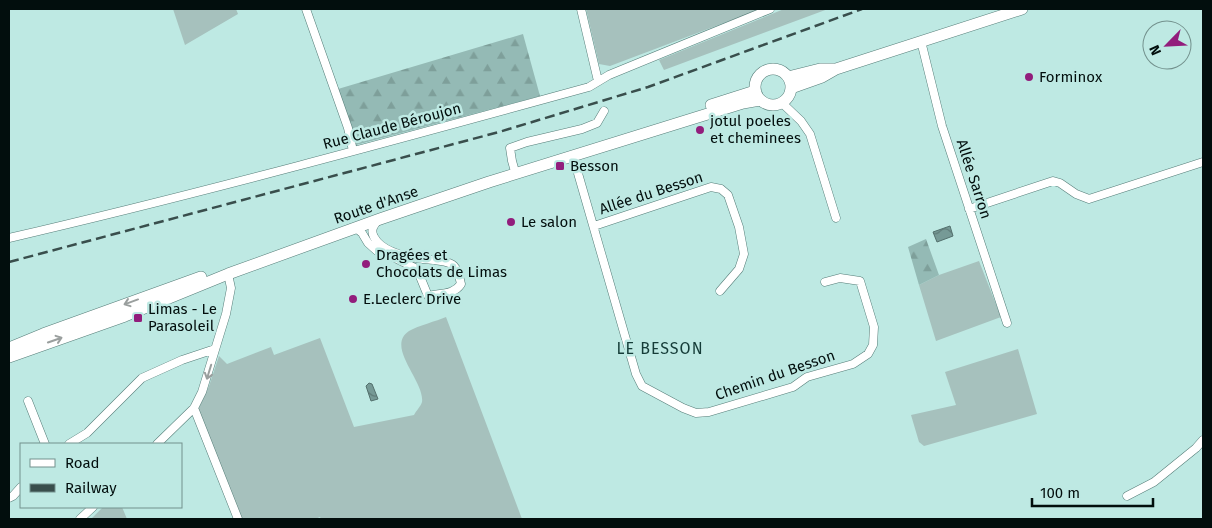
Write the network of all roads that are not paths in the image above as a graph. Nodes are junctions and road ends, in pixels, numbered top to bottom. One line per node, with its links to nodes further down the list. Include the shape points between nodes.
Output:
1 (306, 9): 11 (street)
2 (581, 9): 6 (street)
3 (770, 9): 6 (street, Rue Claude Béroujon, via 609,74)
4 (1022, 9): 5 (main road)
5 (921, 41): 7 (main road, via 836,69 820,69); 15 (street, Allée Sarron, via 942,126)
6 (598, 82): 11 (street, Rue Claude Béroujon)
7 (790, 83): 8 (main road, via 779,70 766,70 757,78); 9 (main road, via 790,94)
8 (757, 95): 9 (main road, via 770,105); 12 (main road, Route d'Anse, via 742,103); 14 (main road, Route d'Anse)
9 (782, 103): 16 (street, via 810,134)
10 (604, 111): 14 (street, via 597,123 582,129 510,148)
11 (353, 151): 20 (street, Rue Claude Béroujon)
12 (573, 156): 17 (main road, Route d'Anse); 18 (street, Chemin du Besson)
13 (1203, 162): 15 (street, via 1089,198 1053,181)
14 (514, 168): 25 (main road, Route d'Anse, one-way to 25, via 365,217)
15 (969, 209): 24 (street, Allée Sarron)
16 (836, 218)
17 (380, 219): 19 (main road, Route d'Anse); 19 (street, via 374,225 372,234 375,240 398,253 449,263 460,279 458,289 428,296 416,269 377,251)
18 (594, 226): 22 (street, Chemin du Besson, via 642,386 696,413 793,387 807,376 853,364 868,354 873,346 874,328 860,281 840,278); 23 (street, Allée du Besson, via 711,187 721,189 728,195 744,254 740,269)
19 (356, 228): 21 (main road, Route d'Anse)
20 (9, 238)
21 (228, 274): 26 (street, via 231,288); 27 (main road, Route d'Anse, one-way to 21, via 125,316)
22 (825, 282)
23 (720, 291)
24 (1007, 323)
25 (9, 348)
26 (215, 349): 29 (street, one-way to 29); 32 (street, via 142,378 87,434)
27 (9, 356)
28 (28, 401): 31 (street)
29 (194, 408): 33 (street); 39 (street)
30 (1203, 440): 35 (street, via 1154,482)
31 (45, 443)
32 (71, 443)
33 (158, 443)
34 (20, 488): 36 (street)
35 (1127, 496)
36 (9, 498)
37 (92, 508): 38 (street)
38 (80, 519)
39 (238, 519)

